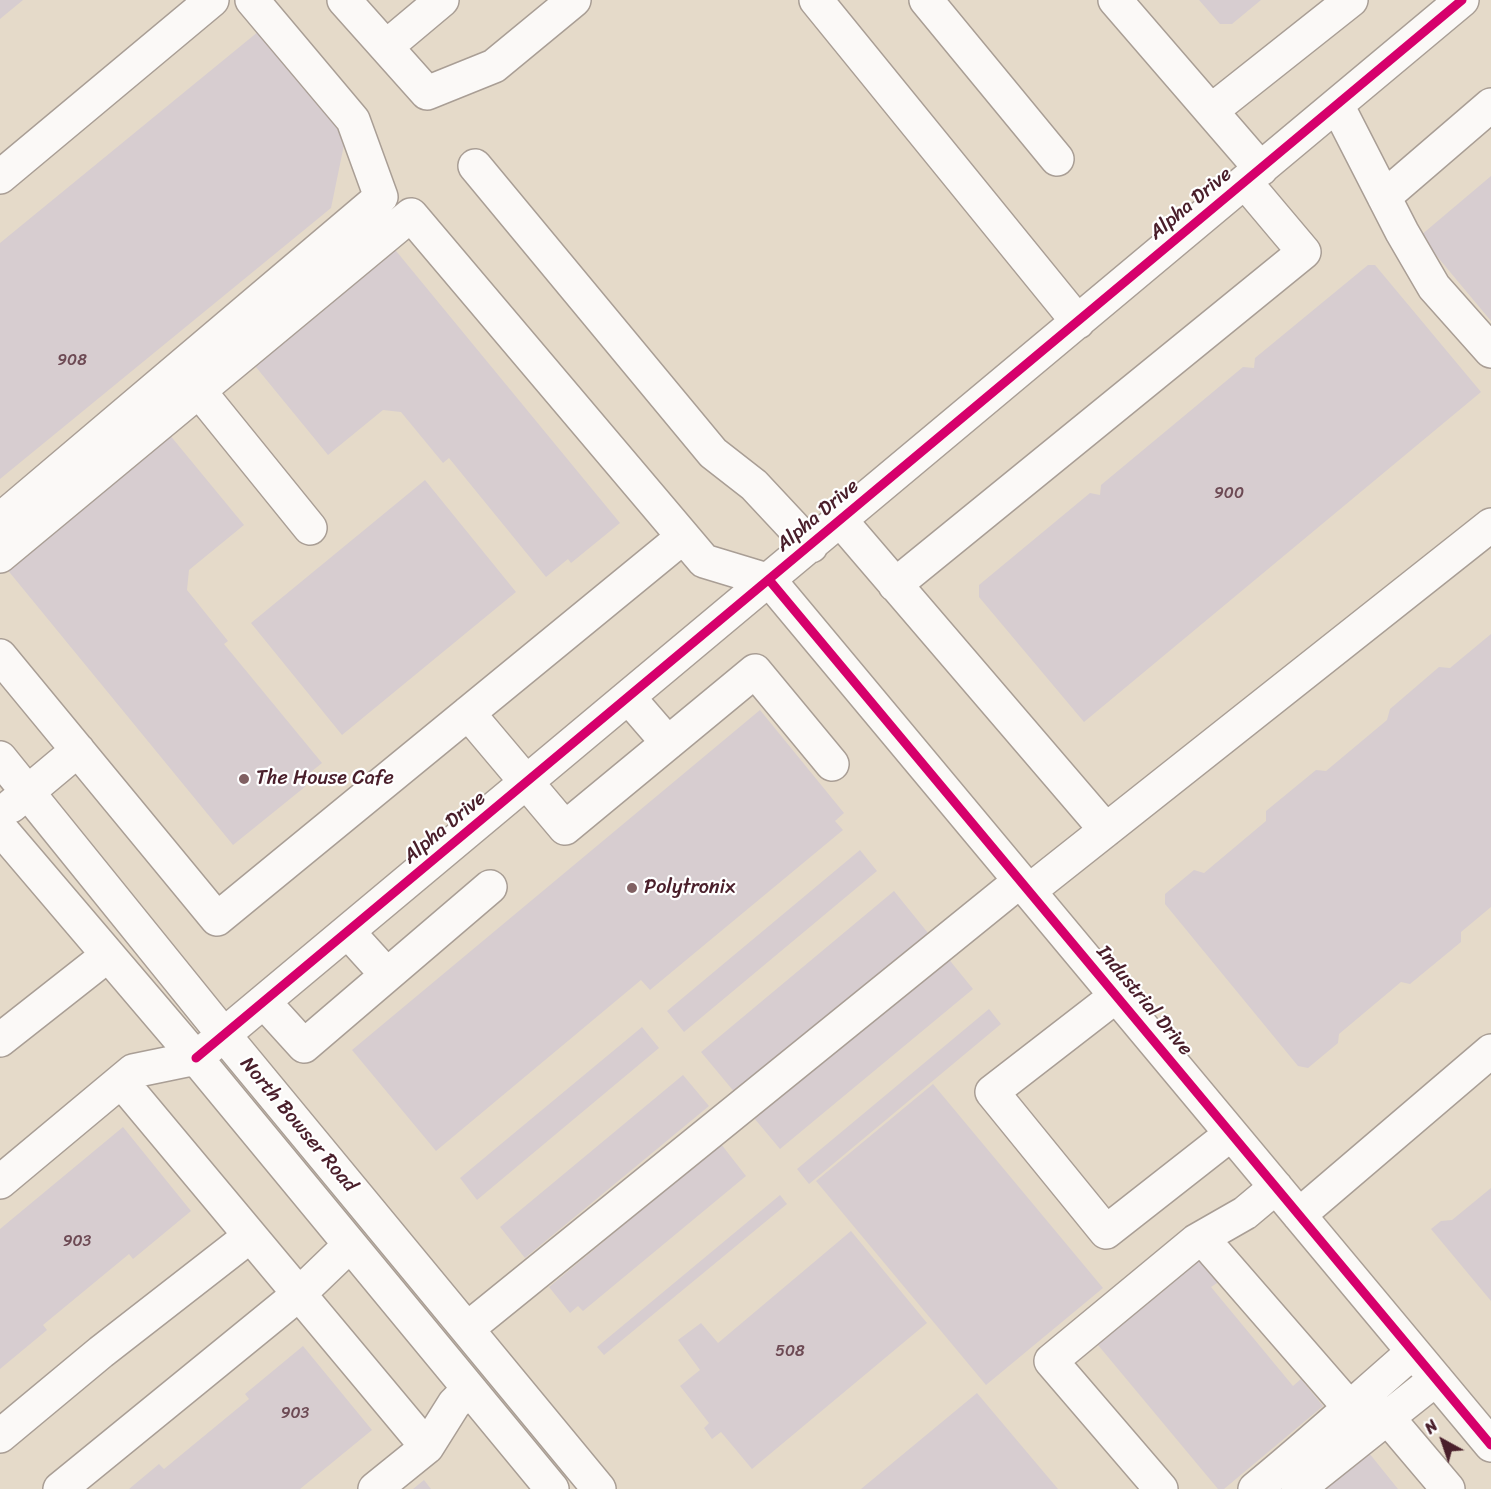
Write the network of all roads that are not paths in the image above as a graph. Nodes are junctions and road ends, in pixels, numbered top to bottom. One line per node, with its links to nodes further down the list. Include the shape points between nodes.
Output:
1 (212, 0): 18 (street)
2 (252, 0): 23 (street, via 353,120 381,197)
3 (344, 0): 11 (street)
4 (442, 0): 11 (street)
5 (574, 0): 11 (street, via 494,66 427,93)
6 (816, 0): 20 (street)
7 (926, 0): 15 (street)
8 (1115, 0): 14 (street)
9 (1351, 0): 14 (street)
10 (1462, 0): 12 (street, Alpha Drive)
11 (386, 46)
12 (1337, 105): 17 (street, Alpha Drive); 19 (street)
13 (1491, 105): 19 (street)
14 (1211, 111): 17 (street)
15 (1057, 159)
16 (475, 166): 28 (street, via 712,453 754,485)
17 (1253, 175): 20 (street, Alpha Drive); 31 (street, via 1304,252)
18 (0, 177)
19 (1384, 197): 21 (street, via 1434,287)
20 (1078, 322): 24 (street, Alpha Drive)
21 (1491, 351)
22 (199, 391): 26 (street); 27 (street, via 411,215); 29 (street)
23 (0, 520)
24 (841, 521): 28 (street, Alpha Drive); 31 (street)
25 (1491, 525): 43 (street)
26 (310, 528)
27 (683, 537): 30 (street, via 704,561); 34 (street)
28 (811, 546): 30 (street, Alpha Drive)
29 (0, 556)
30 (770, 581): 33 (street, Alpha Drive); 44 (street, Industrial Drive)
31 (895, 585): 43 (street)
32 (0, 656): 36 (street)
33 (629, 698): 35 (street); 39 (street, Alpha Drive)
34 (468, 713): 36 (street, via 217,919); 39 (street)
35 (668, 743): 38 (street, via 755,671); 39 (street, via 565,828)
36 (78, 750): 40 (street)
37 (0, 759): 40 (street, North Bowser Road)
38 (832, 764)
39 (528, 782): 46 (street, Alpha Drive)
40 (28, 793): 41 (street); 51 (street, North Bowser Road)
41 (0, 814)
42 (0, 828): 47 (street, North Bowser Road)
43 (1106, 830): 44 (street)
44 (1024, 886): 49 (street, Industrial Drive); 64 (street)
45 (490, 887): 48 (street)
46 (348, 932): 48 (street); 50 (street, Alpha Drive)
47 (108, 955): 52 (street); 54 (street, North Bowser Road)
48 (387, 975): 50 (street, via 304,1046)
49 (1116, 996): 56 (street, Industrial Drive); 56 (street, via 992,1092 1107,1232)
50 (264, 1002): 51 (street, Alpha Drive)
51 (224, 1035): 54 (street, Alpha Drive); 64 (street, North Bowser Road)
52 (0, 1040)
53 (1491, 1052): 59 (street)
54 (196, 1058): 55 (street, via 133,1071); 62 (street, North Bowser Road)
55 (121, 1081): 57 (street); 60 (street)
56 (1231, 1134): 58 (street, Industrial Drive)
57 (0, 1182)
58 (1276, 1187): 59 (street, Industrial Drive); 61 (street, via 1245,1213)
59 (1299, 1215): 65 (street, Industrial Drive)
60 (250, 1236): 63 (street); 70 (street)
61 (1202, 1238): 68 (street); 77 (street, via 1051,1361)
62 (350, 1245): 63 (street); 67 (street, North Bowser Road)
63 (299, 1294): 72 (street); 73 (street)
64 (466, 1329): 76 (street, North Bowser Road)
65 (1413, 1352): 66 (street, Industrial Drive); 68 (street)
66 (1436, 1378): 69 (street); 71 (street, Industrial Drive)
67 (470, 1389): 72 (street, via 454,1404); 75 (street, North Bowser Road)
68 (1349, 1407): 78 (street)
69 (1387, 1418): 79 (street); 80 (street)
70 (0, 1436)
71 (1491, 1445)
72 (427, 1447): 74 (street)
73 (60, 1489)
74 (375, 1489)
75 (552, 1489)
76 (599, 1489)
77 (1161, 1489)
78 (1255, 1489)
79 (1298, 1489)
80 (1449, 1489)

